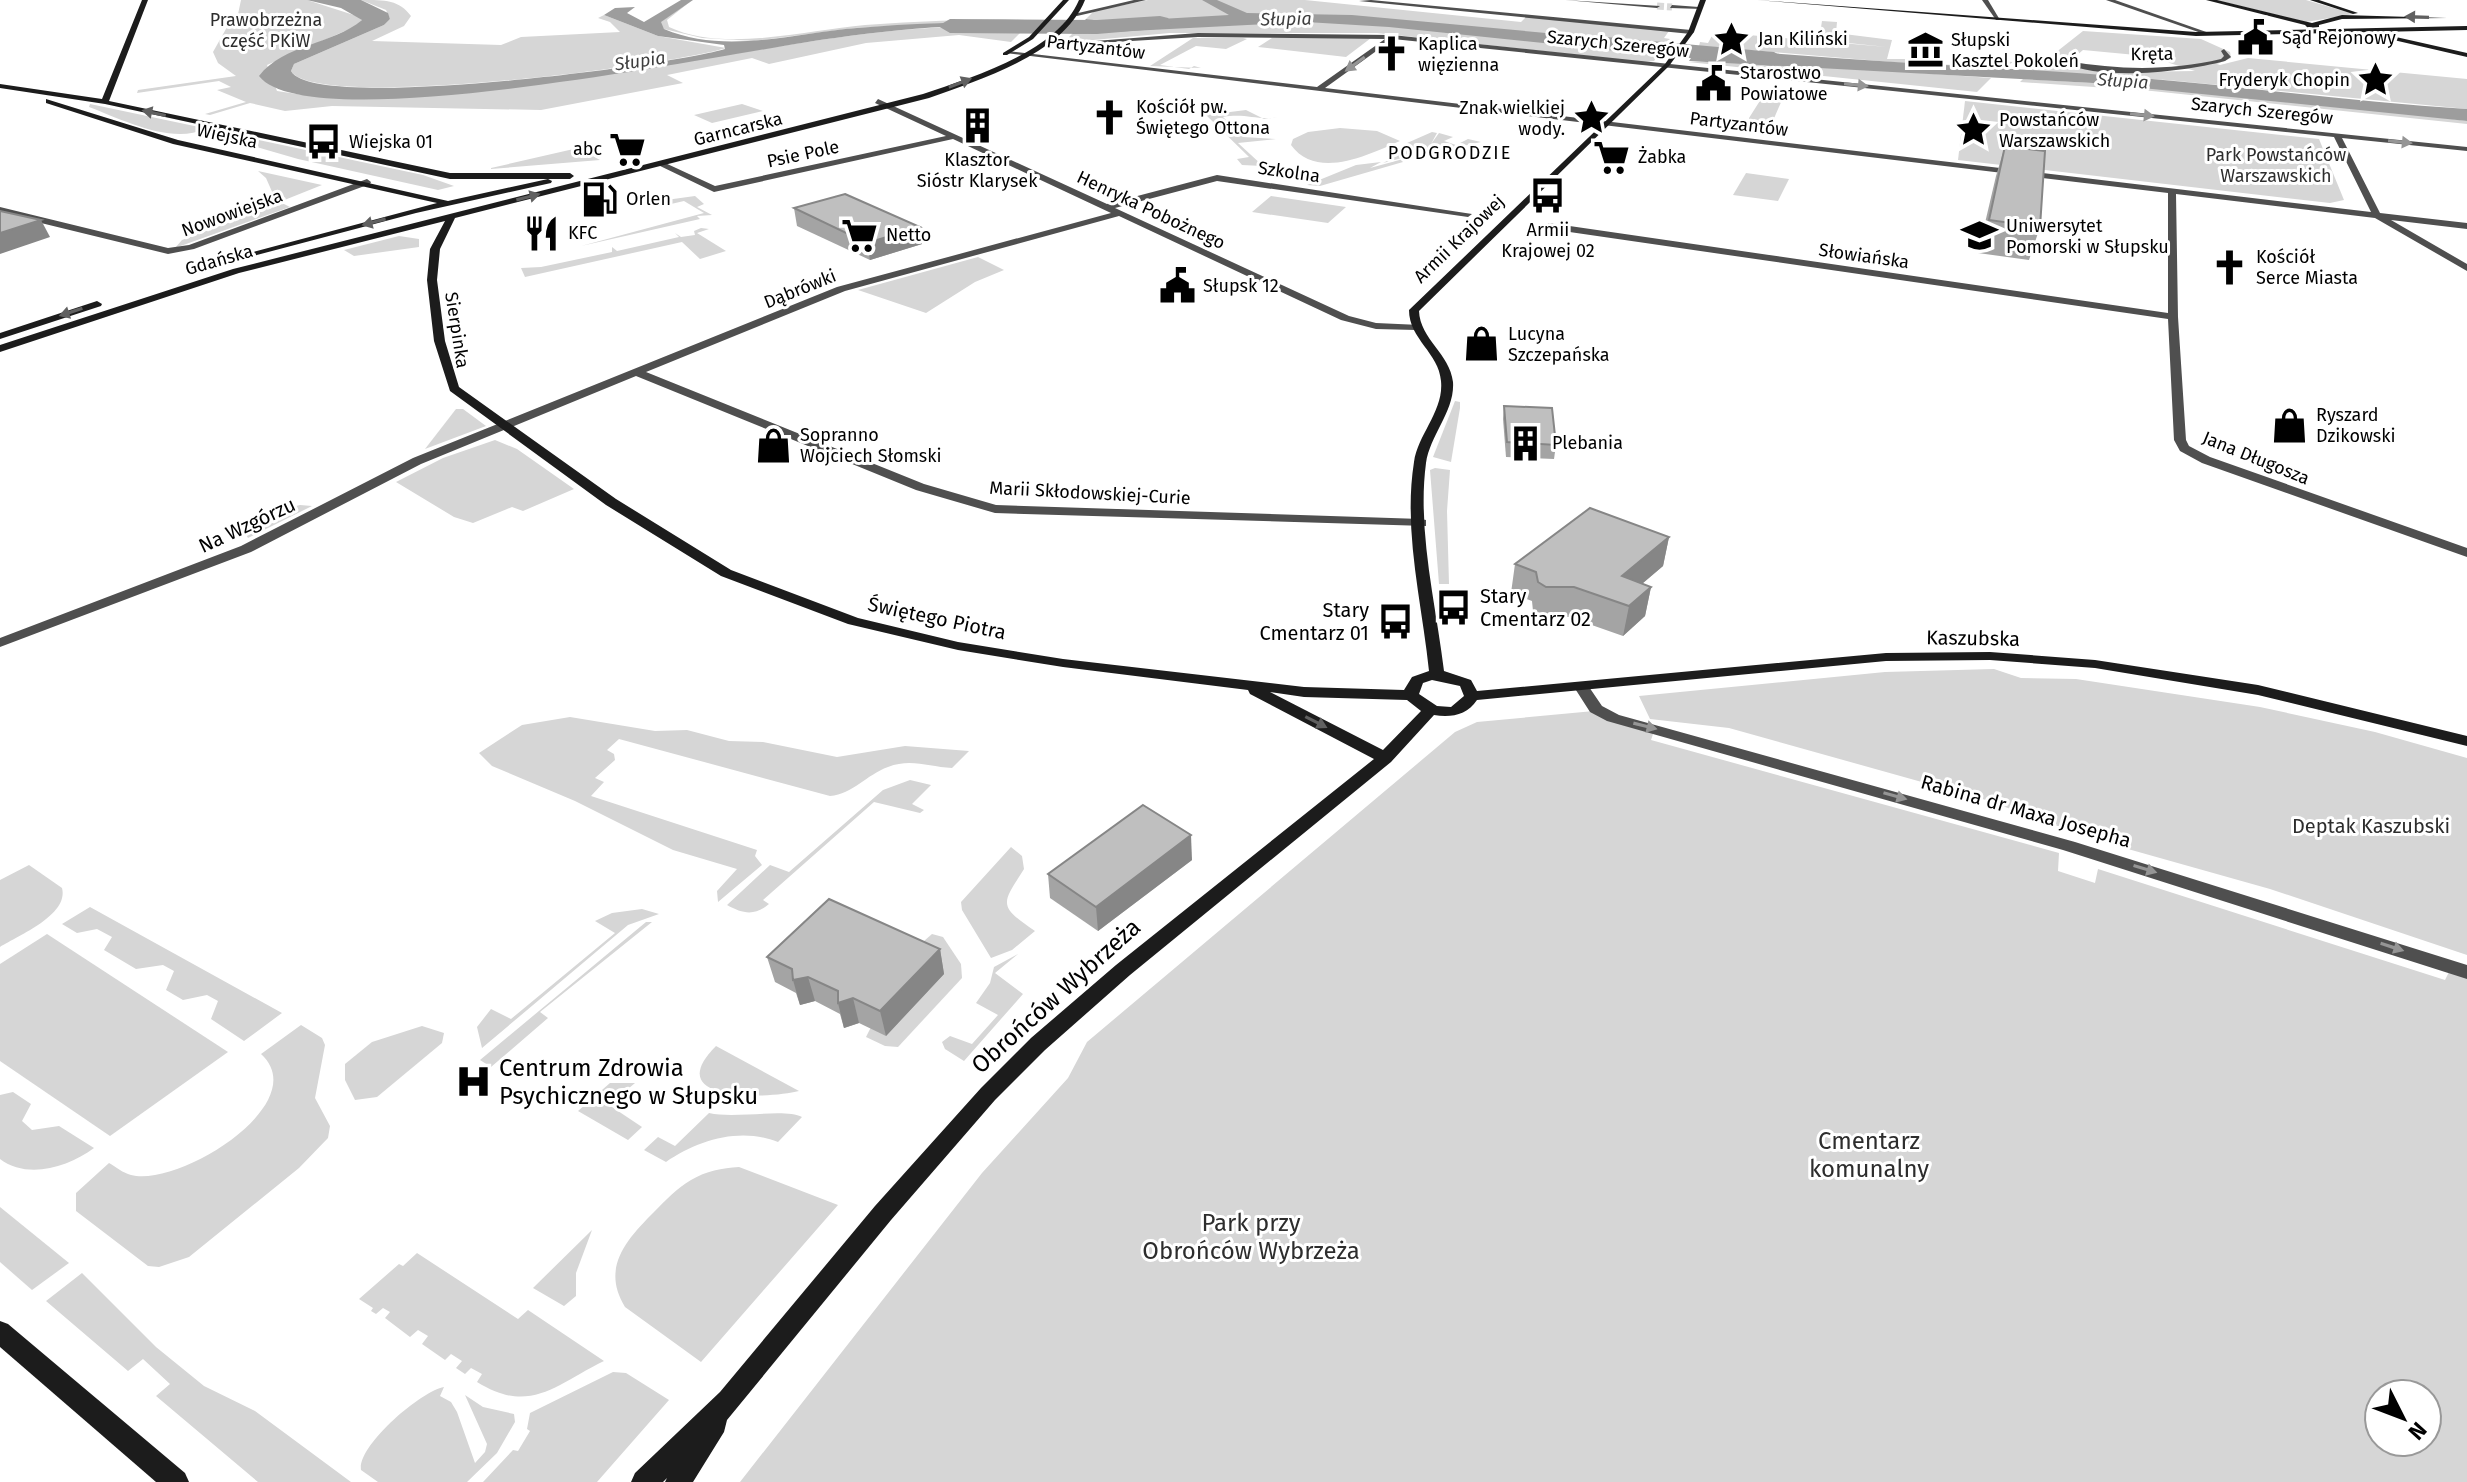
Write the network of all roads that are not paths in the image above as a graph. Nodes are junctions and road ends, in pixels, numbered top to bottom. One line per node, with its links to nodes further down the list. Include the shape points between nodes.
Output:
1 (145, 0): 38 (main road)
2 (1066, 0): 33 (main road, Garncarska, via 1031,38)
3 (1082, 0): 16 (main road)
4 (1143, 0): 16 (street)
5 (1568, 0): 13 (street)
6 (1703, 0): 15 (main road, Armii Krajowej)
7 (1760, 0): 18 (main road)
8 (1985, 0): 18 (street)
9 (2109, 0): 27 (street)
10 (2209, 0): 21 (main road)
11 (2313, 0): 17 (main road)
12 (1362, 1): 24 (street)
13 (1657, 6)
14 (1672, 7): 15 (street)
15 (1699, 9): 24 (main road, Armii Krajowej)
16 (1075, 16): 34 (main road, Garncarska)
17 (2366, 16): 19 (main road, one-way to 17); 20 (main road); 23 (main road)
18 (1998, 19): 27 (main road)
19 (2467, 19)
20 (2330, 20): 21 (main road); 25 (main road)
21 (2312, 25): 25 (main road); 26 (main road)
22 (2467, 28): 23 (main road); 29 (main road)
23 (2409, 29): 25 (main road); 31 (main road)
24 (1691, 32): 36 (main road, Armii Krajowej)
25 (2358, 32): 26 (main road); 35 (main road)
26 (2267, 33): 27 (main road)
27 (2209, 34)
28 (1392, 37): 30 (street, Szarych Szeregów, via 1198,35); 36 (street, Szarych Szeregów); 41 (street, one-way to 41)
29 (2462, 39)
30 (1098, 41)
31 (2467, 47)
32 (2224, 51): 37 (street, Kręta, via 2228,57 2223,60 2167,72)
33 (1008, 53): 34 (street, Partyzantów); 44 (main road, Garncarska)
34 (1026, 55): 41 (street, Partyzantów); 47 (main road, Garncarska, one-way to 34)
35 (2467, 55)
36 (1669, 63): 48 (main road, Armii Krajowej); 52 (street, Szarych Szeregów, one-way to 52)
37 (2067, 63)
38 (115, 82): 39 (main road); 46 (main road)
39 (101, 86)
40 (0, 88): 43 (main road, Wiejska); 45 (main road, Wiejska)
41 (1318, 90): 48 (street, Partyzantów)
42 (86, 91): 43 (main road)
43 (71, 96): 45 (main road); 46 (main road, Wiejska)
44 (878, 101): 47 (street, Henryka Pobożnego); 58 (main road, Garncarska)
45 (53, 102): 54 (main road, Wiejska)
46 (105, 102): 49 (main road, Wiejska, one-way to 46)
47 (892, 106): 51 (street, Henryka Pobożnego); 56 (main road, Garncarska)
48 (1604, 124): 60 (street, Partyzantów); 76 (main road, Armii Krajowej, via 1417,305)
49 (225, 128): 50 (main road); 57 (main road, Wiejska)
50 (205, 134)
51 (956, 136): 56 (street, Psie Pole, via 714,189); 62 (street, Henryka Pobożnego)
52 (2337, 136): 55 (street, Szarych Szeregów, one-way to 55); 67 (street)
53 (194, 137): 54 (main road)
54 (176, 142): 59 (main road, Wiejska)
55 (2467, 149)
56 (660, 164): 69 (main road, Garncarska, one-way to 56)
57 (450, 176): 58 (main road, Wiejska); 61 (main road, via 464,187)
58 (570, 176): 61 (main road, Garncarska)
59 (367, 182): 61 (main road, Wiejska); 64 (street, Nowowiejska, via 168,251)
60 (2172, 191): 67 (street, Partyzantów); 75 (street, Jana Długosza)
61 (450, 203): 69 (main road); 73 (main road, Gdańska, one-way to 73)
62 (1107, 207): 65 (street, Henryka Pobożnego); 66 (street, Szkolna, via 1217,178)
63 (0, 210): 64 (street, Nowowiejska)
64 (12, 213): 68 (street, Nowowiejska)
65 (1120, 213): 76 (street, Henryka Pobożnego, via 1353,321); 79 (street, Dąbrówki, via 865,281)
66 (1468, 214)
67 (2377, 215): 71 (street, Partyzantów); 72 (street)
68 (0, 216)
69 (452, 216): 78 (main road, Gdańska, via 236,271); 80 (main road, Sierpinka, via 434,250 445,371 454,389)
70 (1549, 226): 75 (street, Słowiańska)
71 (2467, 226)
72 (2467, 268)
73 (143, 289)
74 (103, 301): 77 (main road, one-way to 77)
75 (2173, 317): 82 (street, Jana Długosza, via 2184,448)
76 (1416, 327): 81 (main road, via 1439,358 1447,385 1420,461)
77 (0, 336)
78 (0, 349)
79 (638, 373): 80 (street, Dąbrówki); 81 (street, Marii Skłodowskiej-Curie, via 920,487 995,509)
80 (504, 427): 83 (street, Na Wzgórzu, via 417,461 246,549); 85 (main road, Świętego Piotra, via 674,542 726,573 787,599 958,646)
81 (1421, 523): 84 (main road)
82 (2467, 553)
83 (0, 643)
84 (1437, 675): 87 (main road, via 1419,679); 88 (main road, via 1466,683)
85 (1246, 686): 87 (main road, Świętego Piotra); 91 (main road, one-way to 91)
86 (1582, 687): 88 (main road, Kaszubska); 90 (main road, Kaszubska, via 1886,657 1990,656 2095,664 2258,690); 92 (street, Rabina dr Maxa Josepha, one-way to 92, via 1596,709 1613,718 2083,850)
87 (1411, 695): 89 (main road)
88 (1472, 696): 89 (main road, Kaszubska, via 1462,709)
89 (1430, 710): 91 (main road, Obrońców Wybrzeża)
90 (2467, 741)
91 (1385, 758): 94 (main road, Obrońców Wybrzeża, via 1038,1044 883,1213)
92 (2467, 972)
93 (0, 1332): 95 (main road)
94 (729, 1401): 96 (main road, Obrońców Wybrzeża); 97 (main road, Obrońców Wybrzeża)
95 (176, 1482)
96 (644, 1482)
97 (678, 1482)

